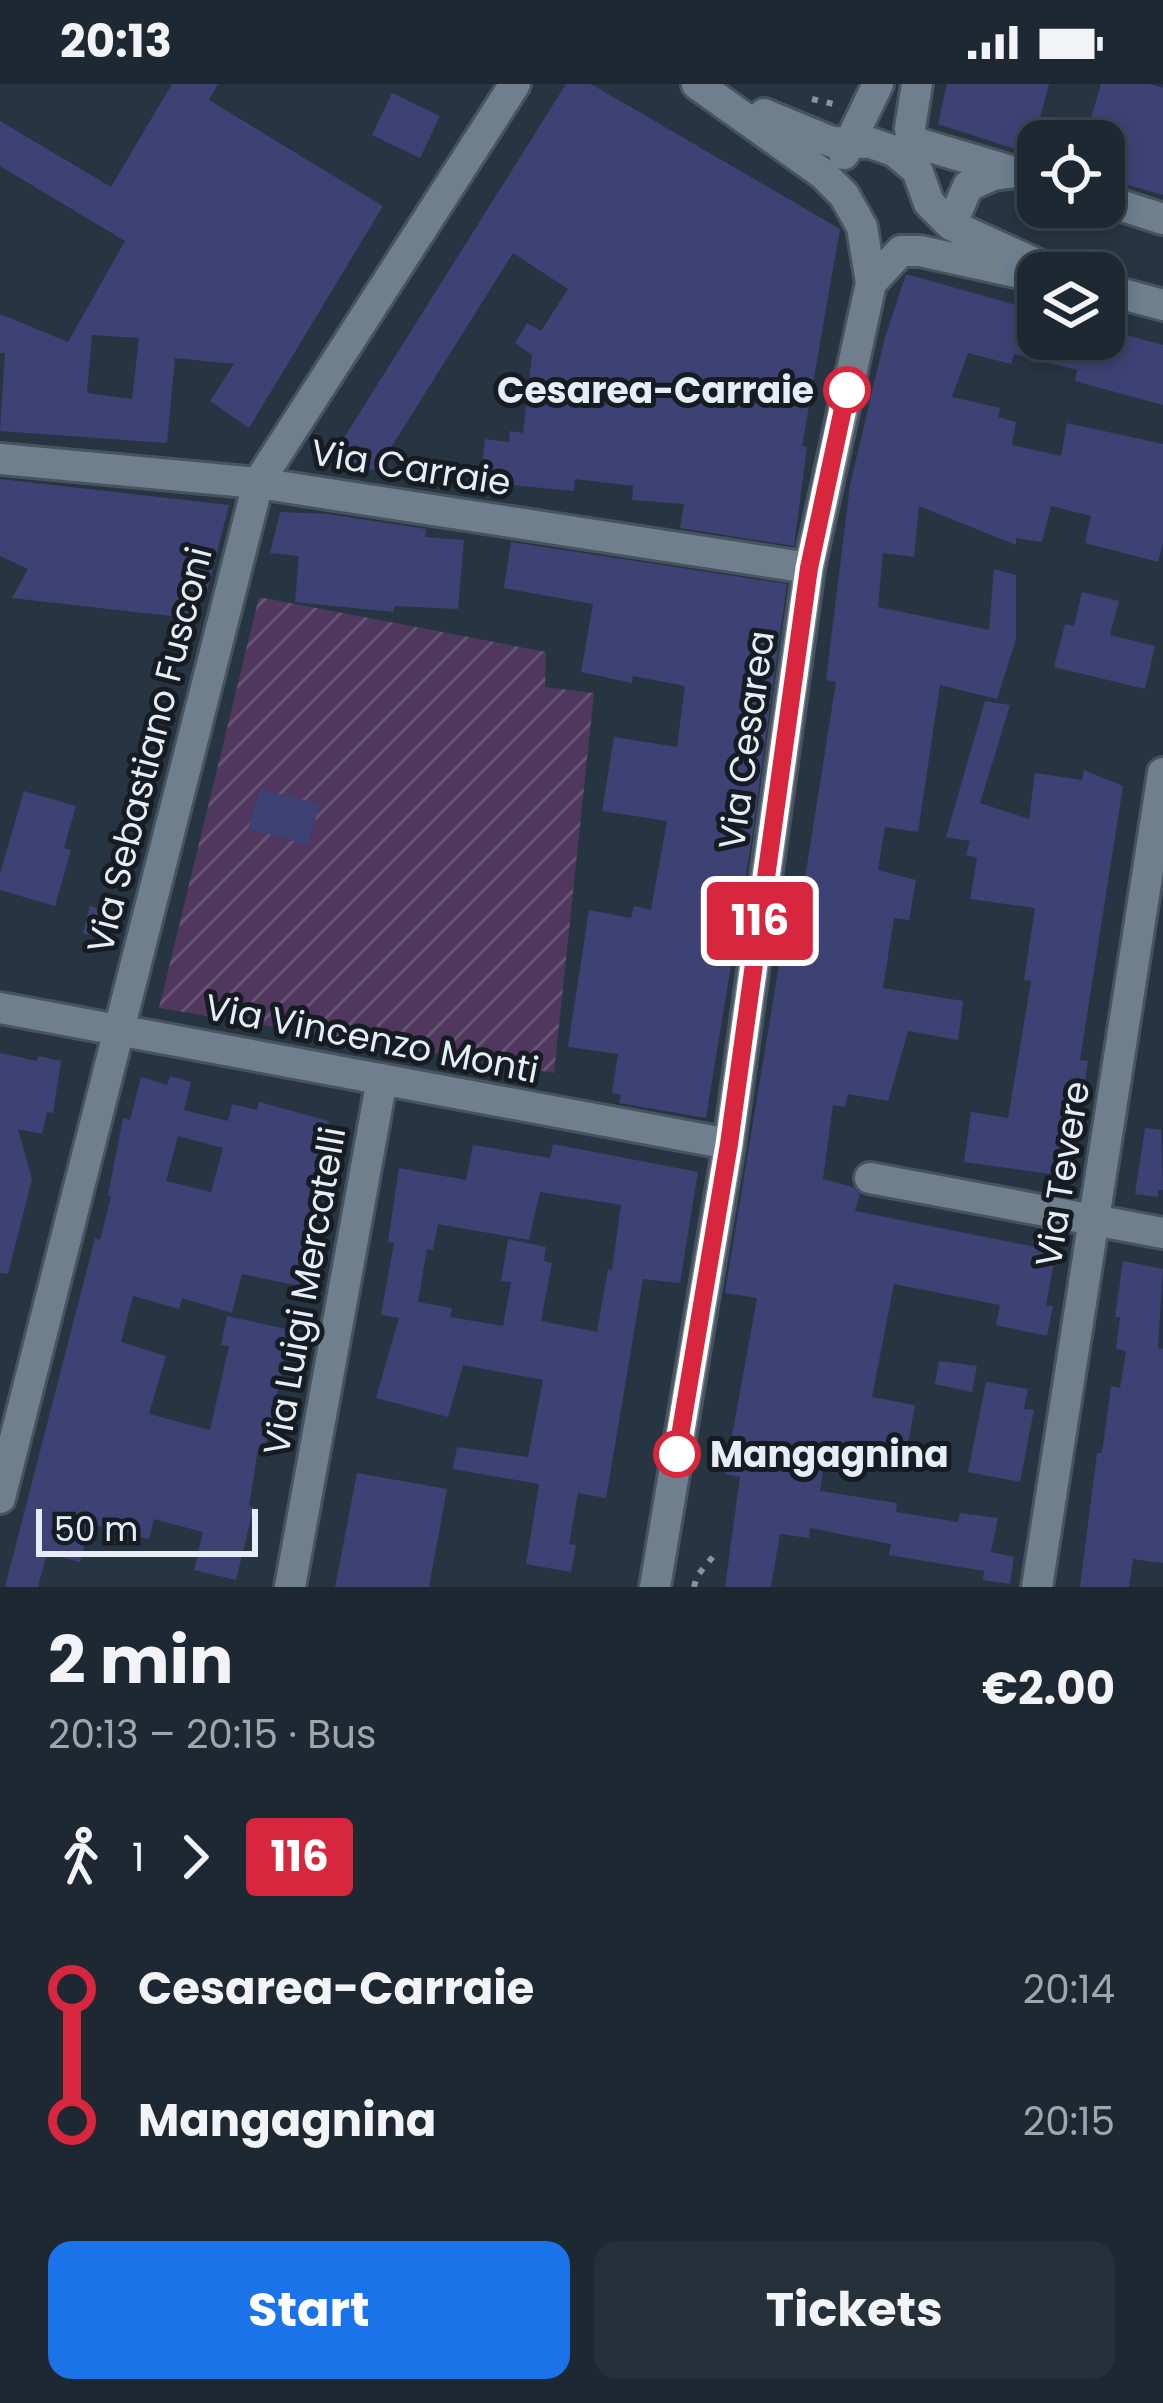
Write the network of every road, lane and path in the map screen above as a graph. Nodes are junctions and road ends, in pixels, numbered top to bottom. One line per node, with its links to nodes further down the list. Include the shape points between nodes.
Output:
1 (515, 84): 19 (street, Via Sebastiano Fusconi)
2 (699, 84): 5 (street, via 798,130); 9 (street)
3 (878, 84): 5 (street)
4 (917, 84): 6 (street)
5 (849, 141): 6 (street); 9 (street, via 840,171)
6 (914, 156): 7 (street); 12 (street, via 929,202)
7 (1017, 174)
8 (1017, 176): 12 (street, via 968,185)
9 (844, 195): 15 (street, Via Cesarea, via 862,226)
10 (1125, 207): 11 (street)
11 (1163, 219)
12 (951, 225): 13 (street)
13 (1017, 255)
14 (1017, 272): 15 (street, via 901,250)
15 (871, 284): 20 (street, Via Cesarea)
16 (1125, 295): 17 (street)
17 (1163, 305)
18 (0, 459): 19 (street, Via Carraie)
19 (258, 483): 20 (street, Via Carraie); 23 (street, Via Sebastiano Fusconi)
20 (809, 568): 25 (street, Via Cesarea)
21 (1163, 773): 27 (street, Via Tevere)
22 (0, 1008): 23 (street, Via Vincenzo Monti)
23 (118, 1030): 24 (street, Via Vincenzo Monti); 29 (street, Via Sebastiano Fusconi)
24 (382, 1079): 25 (street, Via Vincenzo Monti); 32 (street, Via Luigi Mercatelli)
25 (729, 1144): 33 (street, Via Cesarea)
26 (870, 1178): 27 (street)
27 (1094, 1220): 28 (street); 35 (street, Via Tevere)
28 (1163, 1233)
29 (5, 1451): 30 (street, Via Sebastiano Fusconi)
30 (0, 1498)
31 (716, 1553): 34 (path)
32 (290, 1587)
33 (655, 1587)
34 (694, 1587)
35 (1037, 1587)

